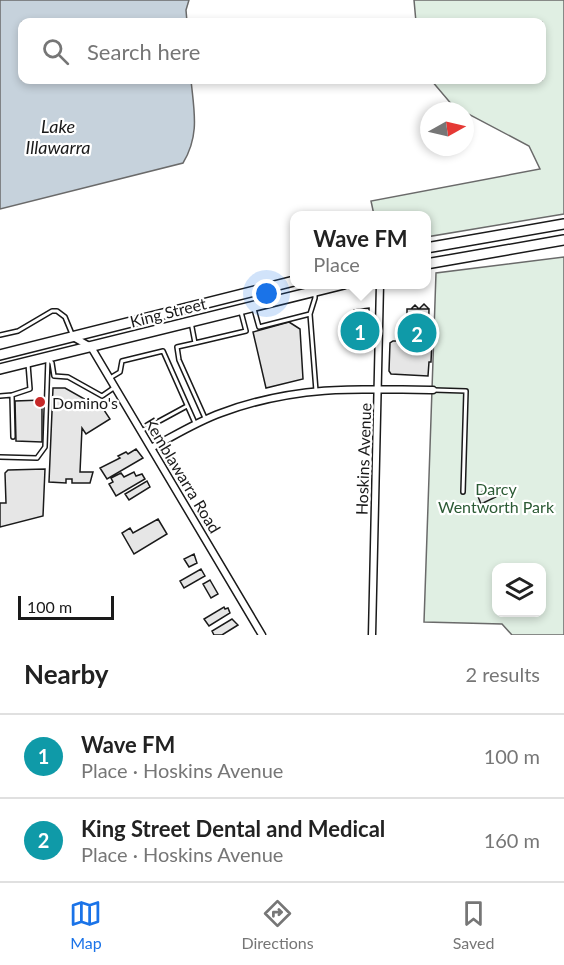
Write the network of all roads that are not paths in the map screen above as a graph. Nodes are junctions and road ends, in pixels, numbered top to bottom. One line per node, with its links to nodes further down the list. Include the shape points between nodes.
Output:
1 (564, 224): 3 (main road)
2 (564, 240): 4 (main road)
3 (431, 247)
4 (431, 263)
5 (290, 282): 14 (main road, King Street)
6 (327, 289): 8 (main road, King Street)
7 (380, 289): 23 (street, Hoskins Avenue)
8 (315, 292): 9 (main road, King Street); 11 (lane)
9 (253, 307): 10 (main road, King Street); 11 (lane, via 259,327)
10 (240, 310): 12 (main road, King Street); 15 (lane, via 246,331)
11 (310, 314): 25 (lane)
12 (191, 322): 15 (lane); 16 (main road, King Street)
13 (0, 335): 14 (lane, via 18,331 57,311 65,317)
14 (73, 337): 16 (street); 17 (main road, King Street)
15 (195, 343): 29 (lane, via 177,347)
16 (91, 347): 18 (main road, King Street); 21 (street, Kemblawarra Road)
17 (0, 355)
18 (48, 358): 19 (main road, King Street); 22 (lane, via 54,376 68,377 102,396); 34 (lane, via 45,447 37,458)
19 (27, 363): 20 (main road, King Street); 26 (lane, via 30,389)
20 (0, 369)
21 (110, 379): 22 (street, Kemblawarra Road); 28 (lane, via 120,372 122,361 163,351)
22 (115, 387): 31 (street, Kemblawarra Road)
23 (378, 388): 24 (street); 25 (street); 37 (street, Hoskins Avenue)
24 (433, 390): 35 (lane, via 466,391)
25 (316, 391): 29 (street, via 264,400)
26 (12, 395): 27 (lane); 32 (lane)
27 (0, 396)
28 (187, 406): 30 (lane); 31 (lane)
29 (206, 420): 30 (street)
30 (196, 424): 33 (street)
31 (141, 431): 33 (street, Kemblawarra Road)
32 (13, 437)
33 (151, 448): 36 (street, Kemblawarra Road)
34 (0, 457)
35 (463, 492)
36 (262, 635)
37 (372, 635)

